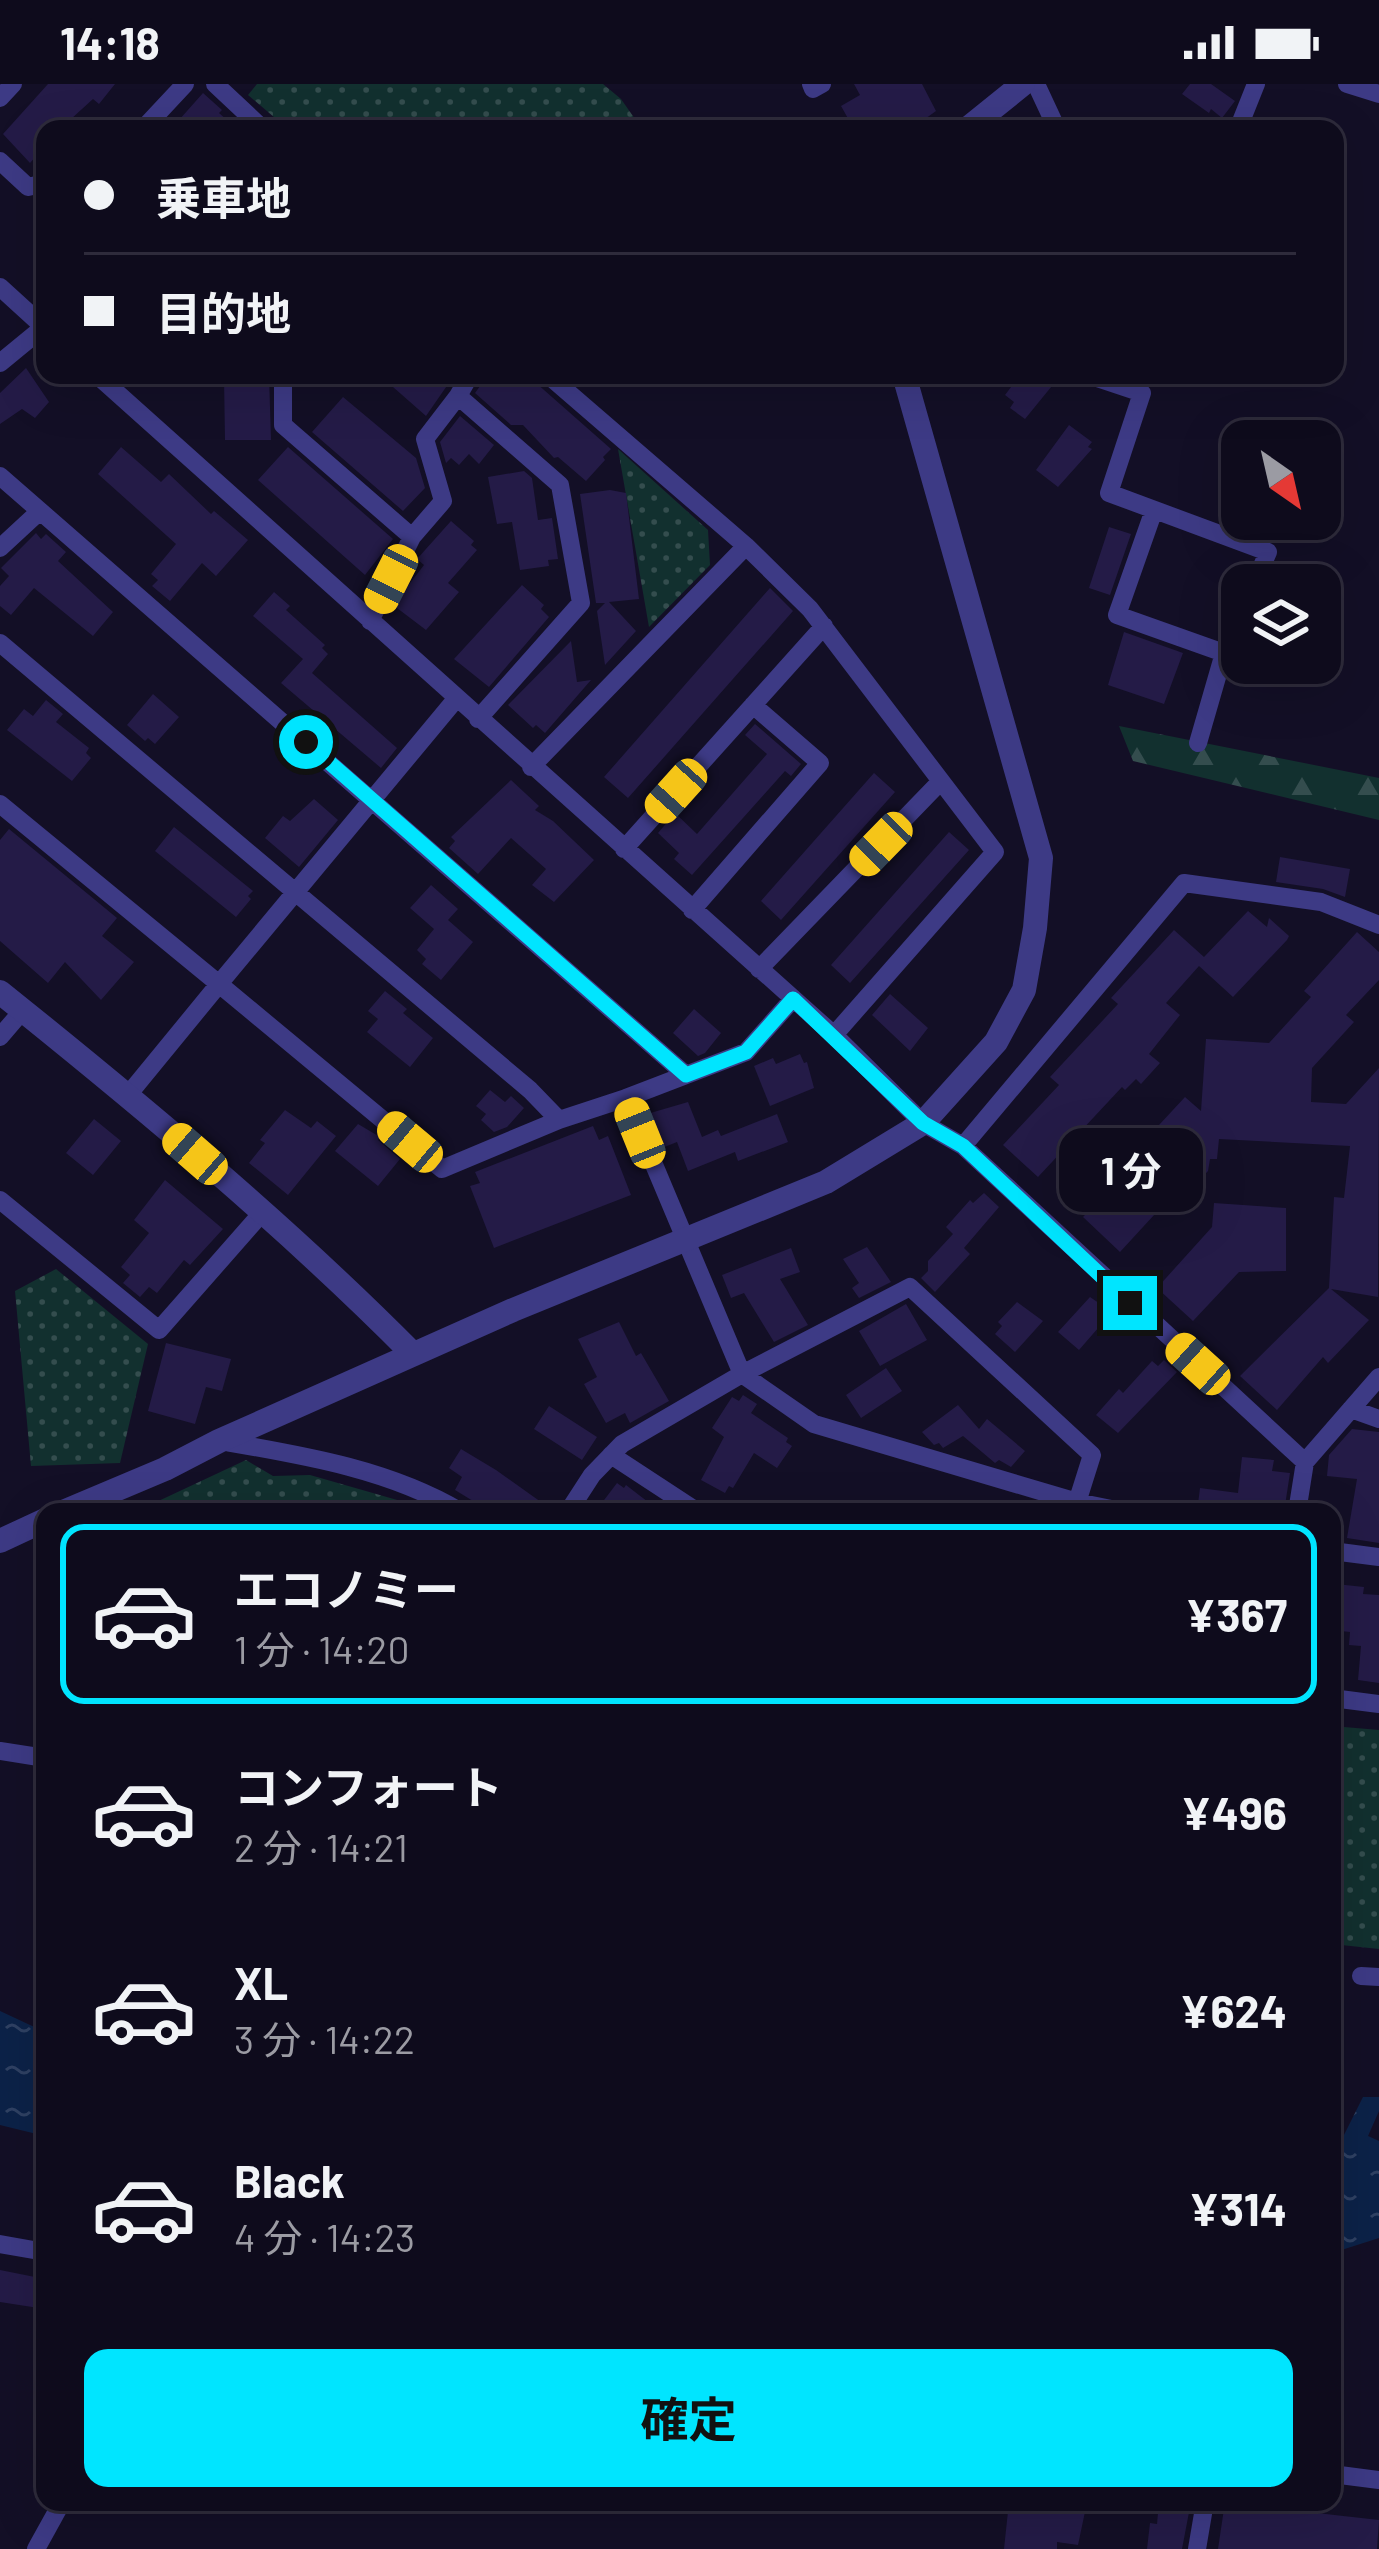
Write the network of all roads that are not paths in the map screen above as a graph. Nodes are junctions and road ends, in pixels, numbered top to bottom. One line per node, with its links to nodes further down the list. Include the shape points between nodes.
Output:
1 (13, 84): 11 (street)
2 (185, 84): 12 (street)
3 (215, 84): 13 (street)
4 (811, 84): 5 (street)
5 (822, 84)
6 (1023, 84): 14 (street)
7 (1036, 84): 15 (street)
8 (1256, 84): 16 (street)
9 (1347, 84): 10 (street)
10 (1379, 94)
11 (0, 98)
12 (151, 120)
13 (253, 120)
14 (978, 120)
15 (1053, 120)
16 (1242, 120)
17 (0, 161): 18 (street, via 28,187)
18 (36, 185)
19 (0, 287): 20 (street)
20 (36, 319)
21 (36, 334): 22 (street)
22 (0, 363)
23 (108, 384): 37 (street)
24 (283, 384): 33 (street, via 283,425)
25 (465, 384): 29 (street)
26 (558, 384): 34 (street)
27 (907, 384): 65 (street, via 1041,858 1024,990 996,1042)
28 (1145, 384): 31 (street, via 1109,493)
29 (458, 396): 33 (street, via 425,439 443,501); 44 (street, via 560,485 581,604)
30 (0, 476): 32 (street)
31 (1154, 510): 36 (street, via 1268,552); 40 (street, via 1118,615)
32 (40, 511): 35 (street); 48 (street)
33 (412, 537): 37 (street)
34 (746, 546): 38 (street); 46 (street)
35 (0, 548)
36 (1263, 564)
37 (370, 621): 42 (street)
38 (824, 626): 43 (street); 47 (street)
39 (0, 643): 51 (street)
40 (1221, 652)
41 (1221, 663): 45 (street)
42 (457, 699): 44 (street); 48 (street)
43 (753, 705): 50 (street); 52 (street, via 820,763)
44 (478, 718): 46 (street)
45 (1198, 743)
46 (530, 767): 50 (street)
47 (941, 782): 54 (street); 59 (street, via 995,852)
48 (372, 800): 51 (street); 61 (street)
49 (0, 804): 55 (street)
50 (624, 849): 52 (street)
51 (294, 894): 55 (street); 64 (street)
52 (692, 910): 54 (street)
53 (1379, 926): 66 (street, via 1322,902 1184,883)
54 (759, 968): 57 (street)
55 (219, 984): 62 (street); 64 (street, via 442,1169)
56 (0, 992): 58 (street)
57 (793, 999): 59 (street); 61 (street, via 746,1052)
58 (22, 1010): 60 (street); 62 (street)
59 (834, 1035): 65 (street)
60 (0, 1037)
61 (686, 1075): 63 (street)
62 (128, 1095): 68 (street)
63 (626, 1098): 64 (street); 69 (street)
64 (559, 1120)
65 (923, 1123): 66 (street); 69 (street, via 826,1182)
66 (963, 1146): 77 (street)
67 (0, 1201): 68 (street, via 159,1330)
68 (261, 1214): 70 (street)
69 (683, 1239): 70 (street); 71 (street)
70 (412, 1353): 75 (street)
71 (742, 1374): 76 (street); 82 (street, via 814,1424); 83 (street, via 910,1287 1093,1455)
72 (1379, 1378): 73 (street)
73 (1351, 1409): 74 (street); 77 (street)
74 (1379, 1419)
75 (219, 1441): 78 (street); 79 (street, via 320,1459)
76 (611, 1455): 80 (street); 81 (street)
77 (1305, 1462): 84 (street)
78 (84, 1503)
79 (443, 1503)
80 (574, 1503)
81 (684, 1503)
82 (1063, 1503)
83 (1077, 1503)
84 (1298, 1503)
85 (36, 1524): 86 (street)
86 (0, 1541)
87 (1341, 1552): 88 (street)
88 (1379, 1557)
89 (1341, 1699): 90 (street)
90 (1379, 1704)
91 (0, 1751): 92 (street)
92 (36, 1757)
93 (0, 2244): 94 (street)
94 (36, 2250)
95 (1341, 2475): 96 (street)
96 (1379, 2480)
97 (57, 2511): 99 (street)
98 (1203, 2511): 100 (street)
99 (36, 2549)
100 (1197, 2549)

